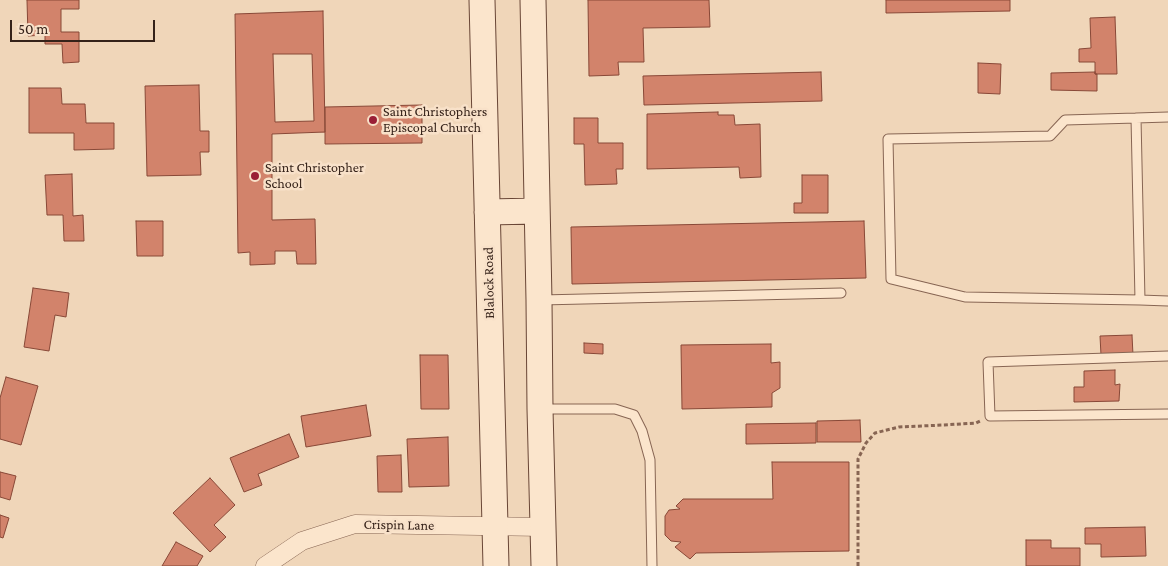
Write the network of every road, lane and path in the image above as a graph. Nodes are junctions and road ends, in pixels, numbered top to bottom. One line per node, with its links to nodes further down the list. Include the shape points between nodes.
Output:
1 (482, 0): 6 (main road, Blalock Road)
2 (533, 0): 5 (main road)
3 (1136, 118): 4 (lane); 9 (lane); 9 (lane, via 1065,120 1050,136 888,139 891,279 965,297)
4 (1168, 118)
5 (537, 211): 6 (main road); 8 (main road)
6 (487, 212): 15 (main road, Blalock Road)
7 (841, 293): 8 (lane)
8 (539, 300): 12 (main road)
9 (1140, 300): 10 (lane)
10 (1168, 301)
11 (1168, 356): 14 (lane, via 988,362)
12 (540, 409): 16 (main road); 20 (lane, via 616,409 634,416 642,430 650,460)
13 (1168, 414): 14 (lane)
14 (990, 416): 21 (path, via 976,423 899,427 875,433 866,443 858,459)
15 (495, 527): 16 (street, Crispin Lane); 17 (street, Crispin Lane, via 356,524 302,541); 18 (main road, Blalock Road)
16 (543, 527): 19 (main road)
17 (265, 566)
18 (496, 566)
19 (544, 566)
20 (652, 566)
21 (858, 566)

